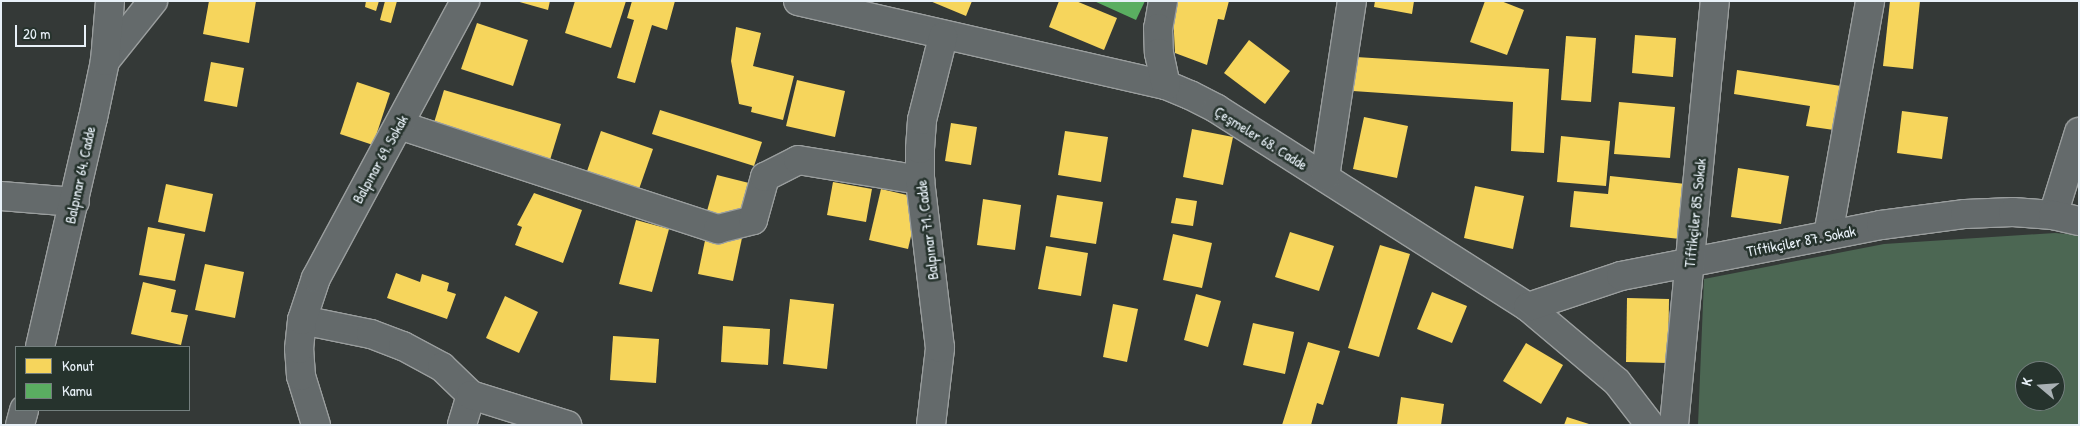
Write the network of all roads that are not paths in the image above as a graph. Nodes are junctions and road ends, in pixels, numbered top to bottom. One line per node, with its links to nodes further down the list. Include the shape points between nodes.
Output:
1 (110, 1): 10 (street, Balpınar 64. Cadde)
2 (153, 1): 10 (street)
3 (465, 1): 12 (street, Balpınar 69. Sokak)
4 (798, 1): 9 (street, Çeşmeler 68. Cadde)
5 (1163, 1): 11 (street, via 1158,53)
6 (1352, 1): 14 (street)
7 (1715, 1): 21 (street, Tiftikçiler 85. Sokak)
8 (1870, 1): 20 (street)
9 (943, 37): 11 (street, Çeşmeler 68. Cadde); 15 (street, Balpınar 71. Cadde, via 922,120)
10 (104, 61): 17 (street, Balpınar 64. Cadde)
11 (1166, 85): 14 (street, Çeşmeler 68. Cadde, via 1217,109)
12 (399, 124): 15 (street, via 718,229 753,220 765,177 798,160); 23 (street, Balpınar 69. Sokak, via 316,278)
13 (2079, 132): 18 (street)
14 (1324, 177): 22 (street, Çeşmeler 68. Cadde)
15 (920, 180): 31 (street, Balpınar 71. Cadde, via 940,348)
16 (1, 196): 17 (street)
17 (75, 202): 24 (street, Balpınar 64. Cadde)
18 (2053, 215): 19 (street, Tiftikçiler 87. Sokak); 20 (street, Tiftikçiler 87. Sokak, via 1965,214)
19 (2079, 221)
20 (1828, 235): 21 (street, Tiftikçiler 87. Sokak)
21 (1690, 263): 22 (street, Tiftikçiler 87. Sokak, via 1613,278); 33 (street, Tiftikçiler 85. Sokak)
22 (1528, 307): 32 (street, Çeşmeler 68. Cadde, via 1617,382)
23 (302, 320): 25 (street, via 372,334 403,346 442,367); 28 (street, Balpınar 69. Sokak, via 301,376)
24 (40, 346)
25 (471, 395): 29 (street); 30 (street)
26 (24, 411): 27 (street)
27 (20, 425)
28 (316, 425)
29 (462, 425)
30 (567, 425)
31 (931, 425)
32 (1650, 425)
33 (1674, 425)

